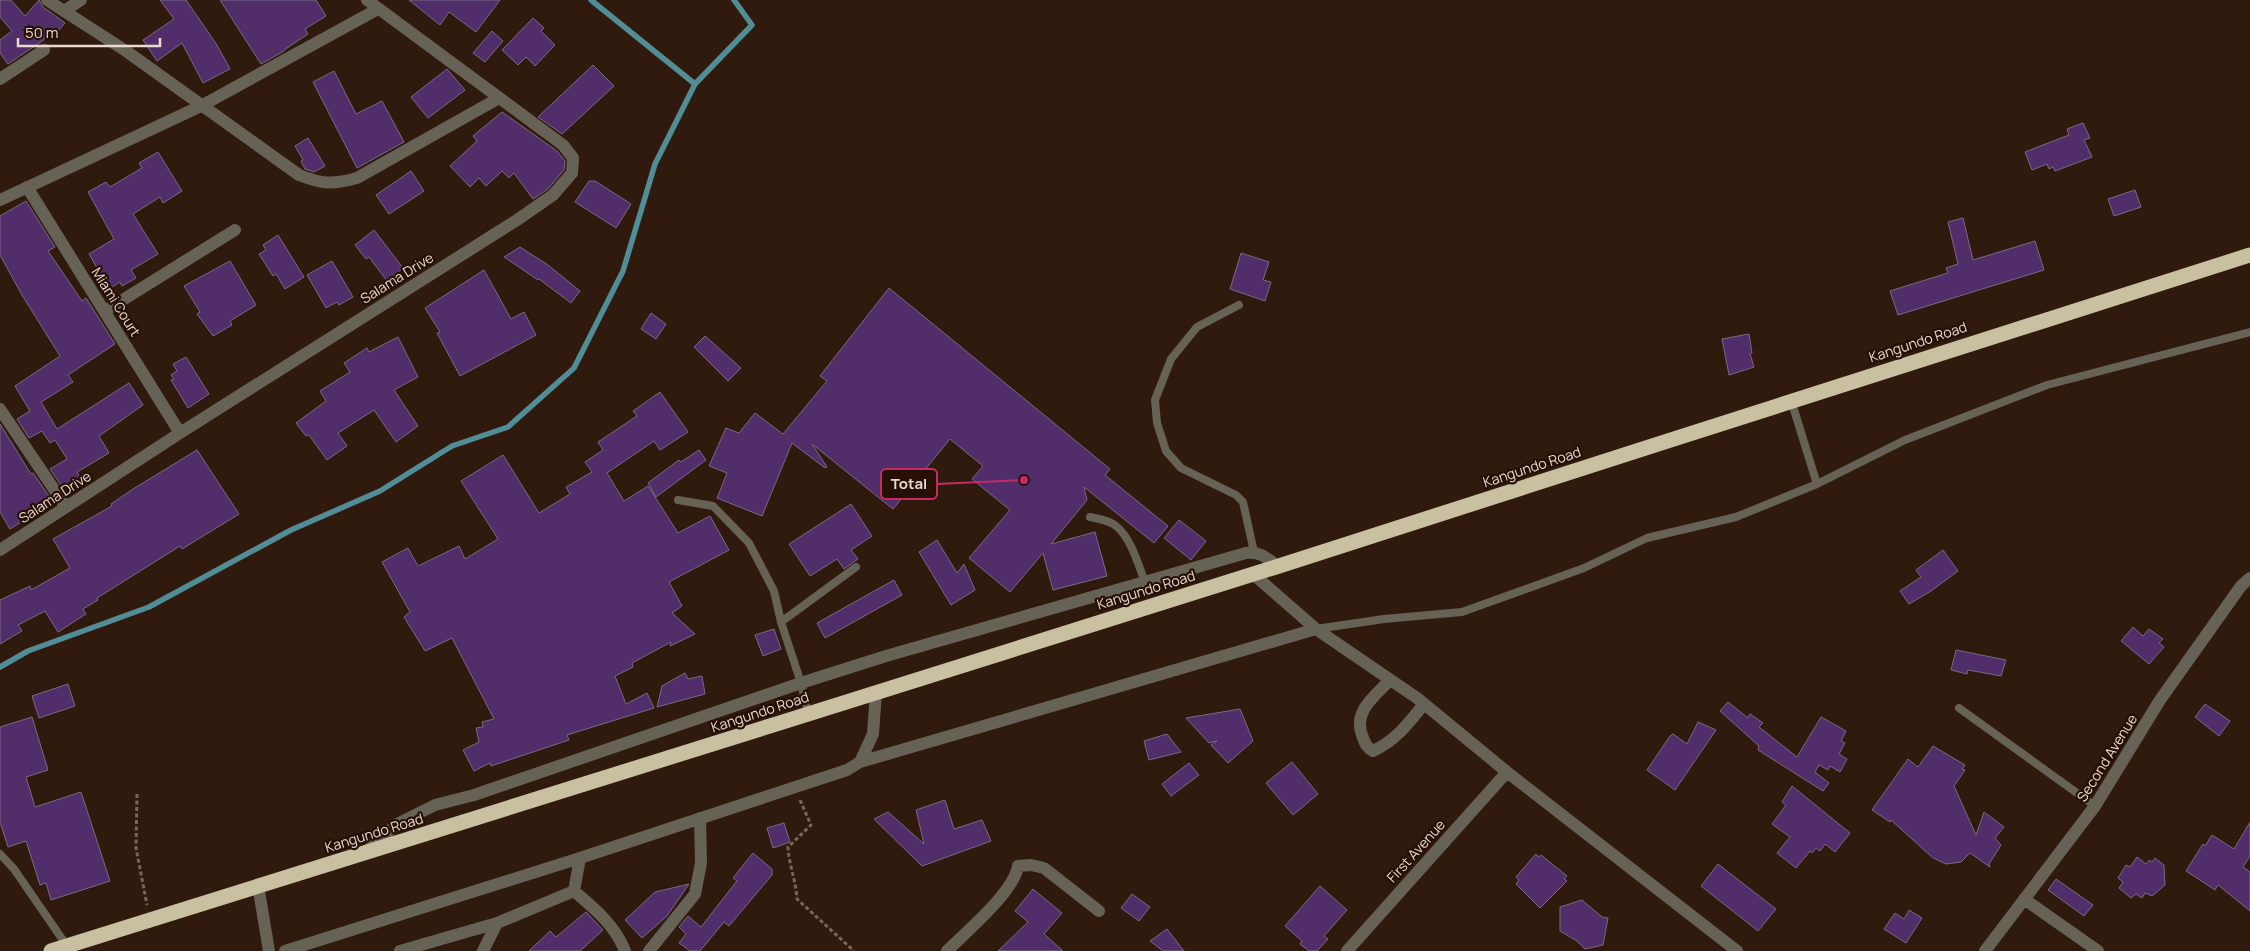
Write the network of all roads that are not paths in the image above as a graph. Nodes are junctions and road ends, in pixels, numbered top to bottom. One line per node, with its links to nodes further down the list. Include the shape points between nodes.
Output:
1 (47, 0): 5 (street)
2 (81, 0): 5 (street)
3 (367, 0): 4 (street, Salama Drive)
4 (378, 9): 8 (street, Salama Drive); 9 (street)
5 (64, 11): 9 (street, via 126,50)
6 (44, 50): 7 (street)
7 (0, 79)
8 (499, 98): 9 (street, via 357,178 336,184 317,182 299,175); 19 (street, Salama Drive, via 563,145 572,158 572,173 553,195)
9 (201, 106): 10 (street)
10 (27, 187): 11 (street); 15 (street, Miami Court)
11 (0, 200)
12 (236, 230): 15 (street)
13 (2250, 255): 17 (highway, Kangundo Road)
14 (1238, 305): 25 (lane, via 1197,327 1171,359 1155,400 1156,423 1166,451 1181,468 1236,495 1243,502)
15 (104, 311): 19 (street, Miami Court)
16 (2250, 332): 20 (lane, via 2047,385 1905,440)
17 (1791, 400): 20 (lane); 26 (highway, Kangundo Road)
18 (0, 409): 22 (street)
19 (180, 433): 22 (street, Salama Drive)
20 (1817, 484): 32 (lane, via 1736,517 1647,538 1584,568 1462,612)
21 (678, 500): 31 (lane, via 713,506 750,543 774,591)
22 (66, 507): 24 (street, Salama Drive)
23 (1090, 517): 30 (lane, via 1117,527 1132,548)
24 (0, 550)
25 (1254, 552): 26 (street); 30 (street)
26 (1277, 566): 28 (highway, Kangundo Road)
27 (856, 567): 31 (lane)
28 (1253, 574): 32 (street); 35 (highway, Kangundo Road)
29 (2250, 578): 41 (street, Second Avenue, via 2160,700)
30 (1146, 582): 34 (street)
31 (780, 622): 34 (lane)
32 (1316, 629): 33 (street); 39 (street)
33 (1390, 680): 36 (street); 36 (street, via 1360,715 1359,724 1367,747 1373,751 1386,745 1404,730)
34 (801, 683): 38 (lane); 43 (street, via 474,795 435,805 397,824)
35 (876, 692): 38 (highway, Kangundo Road); 39 (street, via 873,734)
36 (1424, 704): 40 (street)
37 (1958, 708): 41 (lane)
38 (808, 713): 43 (highway, Kangundo Road)
39 (860, 762): 42 (street, via 847,770)
40 (1507, 772): 60 (street, First Avenue); 61 (street)
41 (2095, 806): 48 (street, Second Avenue)
42 (700, 818): 45 (street); 58 (street, via 701,863 695,894)
43 (365, 853): 46 (highway, Kangundo Road)
44 (0, 854): 51 (lane)
45 (580, 858): 47 (street); 54 (street)
46 (258, 885): 51 (highway, Kangundo Road); 53 (street)
47 (574, 891): 50 (street); 57 (street, via 608,921 620,938)
48 (2024, 899): 62 (street, Second Avenue); 63 (street)
49 (1099, 911): 59 (street, via 1044,868 1018,866 1017,875 1007,890)
50 (497, 923): 55 (street); 56 (street)
51 (67, 946): 52 (highway, Kangundo Road)
52 (51, 951)
53 (269, 951)
54 (285, 951)
55 (400, 951)
56 (483, 951)
57 (624, 951)
58 (649, 951)
59 (947, 951)
60 (1347, 951)
61 (1737, 951)
62 (1985, 951)
63 (2098, 951)

